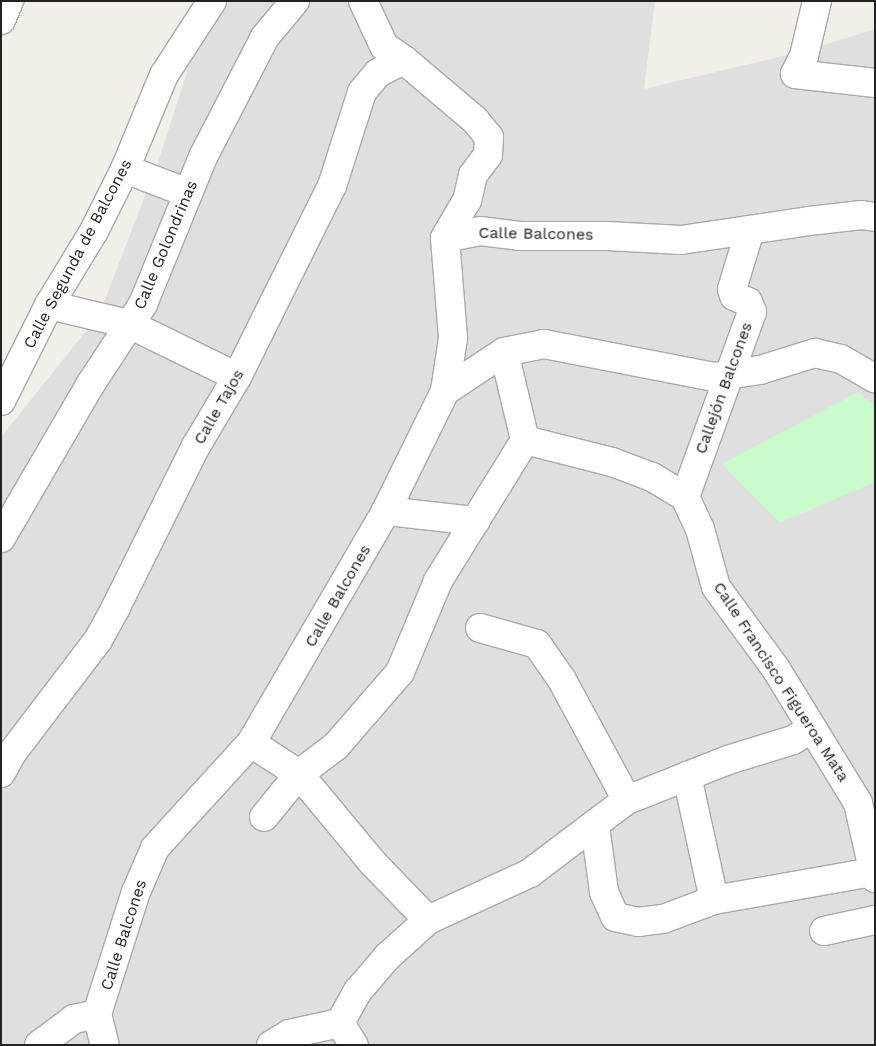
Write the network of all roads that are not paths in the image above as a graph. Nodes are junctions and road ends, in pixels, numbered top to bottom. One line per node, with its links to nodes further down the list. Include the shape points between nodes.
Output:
1 (9, 1): 6 (street)
2 (212, 1): 9 (street, Calle Segunda de Balcones, via 164,75)
3 (295, 1): 10 (street, Calle Golondrinas, via 265,37)
4 (363, 1): 7 (street)
5 (817, 1): 8 (street, via 804,56 795,74)
6 (1, 20)
7 (394, 53): 13 (street, via 475,120 489,137 488,155 473,175 467,200); 18 (street, Calle Tajos, via 362,92 332,186)
8 (875, 83)
9 (125, 168): 10 (street); 14 (street, Calle Segunda de Balcones, via 94,231)
10 (188, 193): 15 (street, Calle Golondrinas, via 143,304)
11 (875, 218): 12 (street, Calle Balcones, via 862,215)
12 (750, 230): 13 (street, Calle Balcones, via 681,240 518,236 480,231); 17 (street, Callejón Balcones, via 732,289 734,296 748,302 752,312)
13 (445, 238): 20 (street, Calle Balcones, via 452,338)
14 (49, 305): 15 (street); 21 (street, Calle Segunda de Balcones)
15 (129, 324): 18 (street); 26 (street, Calle Golondrinas, via 90,384)
16 (504, 352): 17 (street, via 544,344 713,377); 20 (street); 22 (street)
17 (728, 375): 19 (street, via 760,370 815,353 842,359); 23 (street, Callejón Balcones)
18 (237, 378): 30 (street, Calle Tajos, via 196,446 98,640)
19 (875, 378)
20 (444, 391): 24 (street, Calle Balcones)
21 (1, 401)
22 (525, 440): 23 (street, via 612,462 652,477); 25 (street)
23 (685, 497): 28 (street, Calle Francisco Figueroa Mata, via 700,529 716,587 776,668)
24 (386, 511): 25 (street); 29 (street, Calle Balcones)
25 (475, 521): 31 (street, via 438,581 400,672 336,746)
26 (1, 538)
27 (480, 628): 33 (street, via 537,644 562,680)
28 (812, 728): 32 (street, via 793,740); 36 (street, Calle Francisco Figueroa Mata, via 858,803)
29 (251, 743): 31 (street); 41 (street, Calle Balcones, via 156,848 136,892)
30 (1, 772)
31 (299, 774): 34 (street); 38 (street, via 373,863)
32 (687, 776): 33 (street); 37 (street)
33 (627, 800): 35 (street)
34 (264, 817)
35 (595, 826): 37 (street, via 599,872 615,916 638,922 663,919); 38 (street, via 530,873)
36 (874, 875): 37 (street)
37 (714, 900)
38 (428, 920): 42 (street, via 387,957 358,991)
39 (875, 920): 40 (street)
40 (824, 931)
41 (97, 1014): 43 (street, via 74,1019); 44 (street)
42 (347, 1034): 45 (street, via 289,1034)
43 (40, 1045)
44 (105, 1045)
45 (271, 1045)

